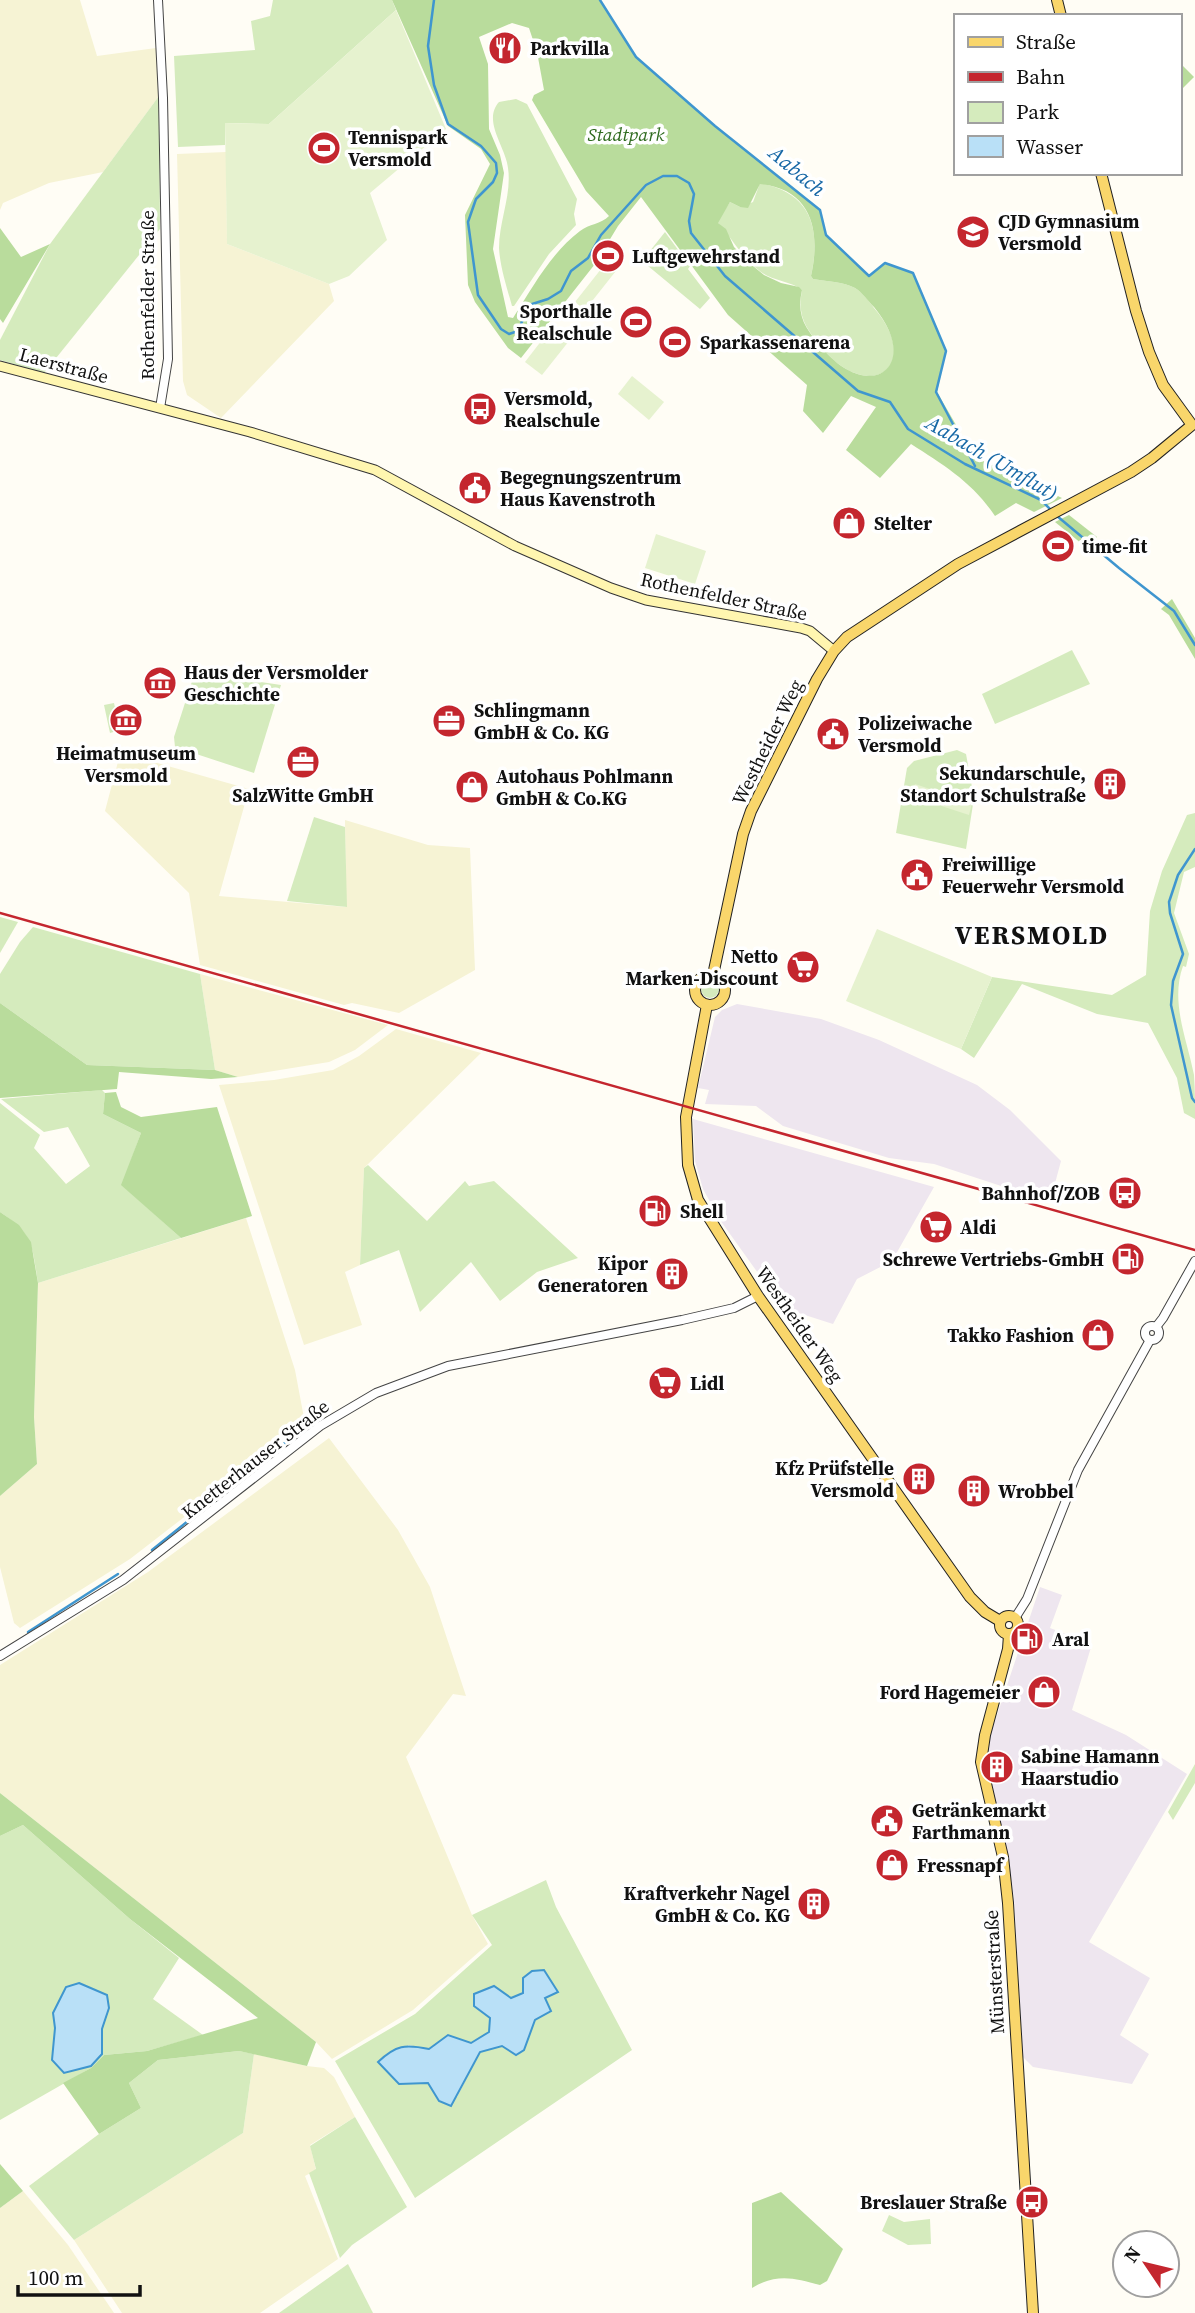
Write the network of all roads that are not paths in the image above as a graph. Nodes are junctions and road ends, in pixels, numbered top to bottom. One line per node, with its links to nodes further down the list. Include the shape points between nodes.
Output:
1 (158, 0): 4 (street, Rothenfelder Straße, via 167,359)
2 (1102, 175): 5 (main road, via 1149,352 1163,385)
3 (0, 366): 4 (main road, Laerstraße)
4 (160, 408): 6 (main road, Rothenfelder Straße, via 375,470 506,541 611,588 646,600 801,628)
5 (1193, 423): 6 (main road, via 1152,458 947,570)
6 (834, 651): 7 (main road, Westheider Weg, via 751,811)
7 (713, 975): 8 (main road, via 702,977 695,986 699,1000); 8 (main road, via 721,979 724,997)
8 (707, 1005): 10 (main road, Westheider Weg, via 686,1110 690,1177 702,1207)
9 (1195, 1261): 11 (street, via 1163,1318 1145,1331 1150,1340 1079,1469 1027,1599)
10 (758, 1296): 12 (main road, Westheider Weg, via 970,1597); 14 (street, Knetterhauser Straße, via 734,1308 682,1320 448,1366 376,1393 320,1426 123,1580)
11 (1015, 1618): 12 (main road, via 1007,1616); 13 (main road, via 1017,1629)
12 (1000, 1621): 13 (main road, via 1000,1630)
13 (1009, 1635): 15 (main road, Münsterstraße, via 981,1762 1003,1857 1008,1903)
14 (0, 1656)
15 (1033, 2313)

